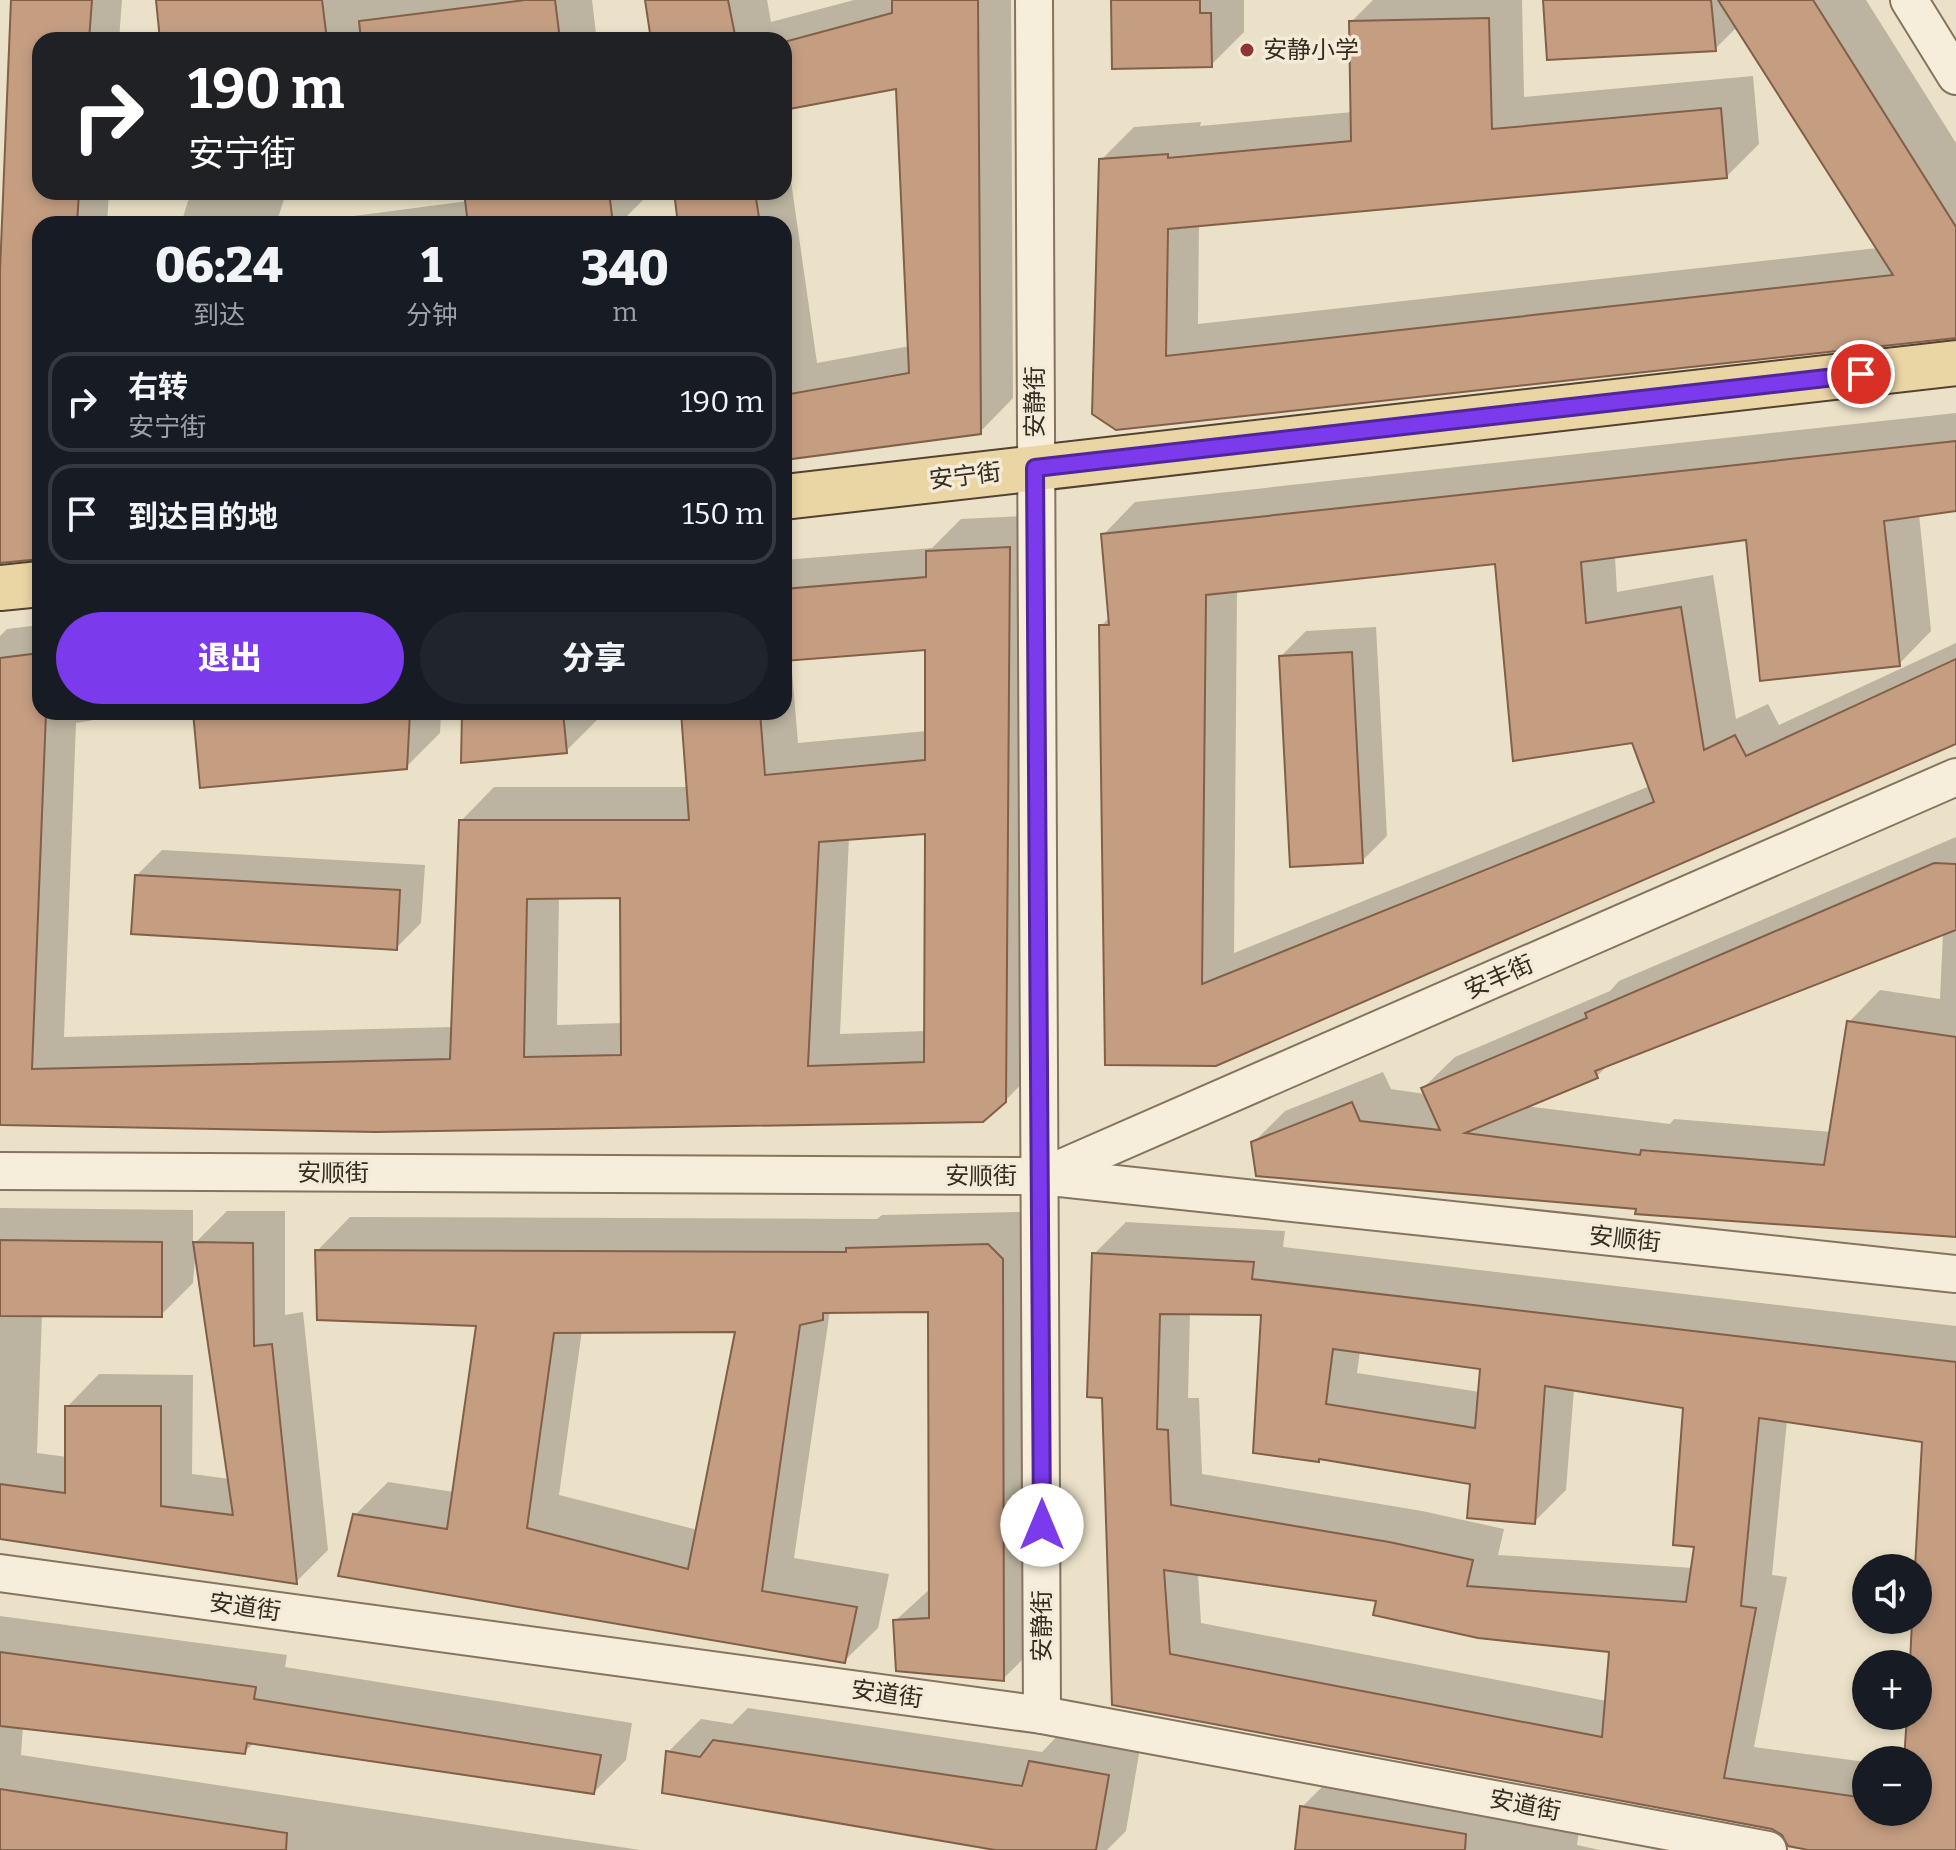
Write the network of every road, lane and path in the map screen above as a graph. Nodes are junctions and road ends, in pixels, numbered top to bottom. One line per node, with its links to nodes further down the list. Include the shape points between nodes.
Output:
1 (1034, 0): 5 (street, 安静街)
2 (1909, 0): 3 (street)
3 (1956, 76)
4 (1956, 363): 5 (main road, 安宁街)
5 (1035, 468): 6 (main road, 安宁街); 11 (street, 安静街)
6 (792, 496)
7 (32, 585): 8 (main road)
8 (0, 588)
9 (1956, 777): 11 (street, 安丰街)
10 (0, 1171): 11 (street, 安顺街)
11 (1041, 1176): 12 (street, 安顺街); 14 (street, 安静街)
12 (1956, 1274)
13 (0, 1573): 14 (street, 安道街)
14 (1042, 1715): 15 (street, 安道街)
15 (1768, 1850)

